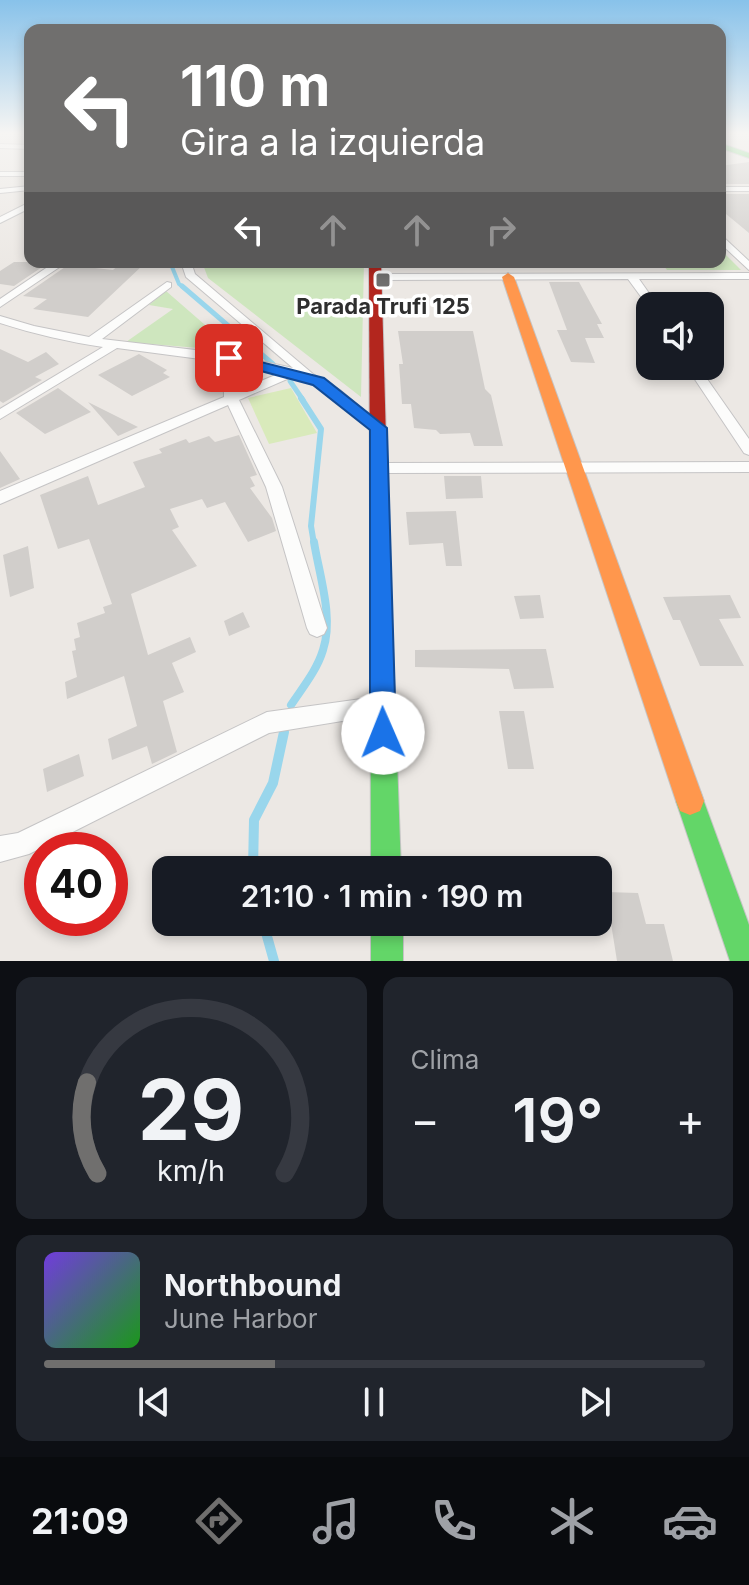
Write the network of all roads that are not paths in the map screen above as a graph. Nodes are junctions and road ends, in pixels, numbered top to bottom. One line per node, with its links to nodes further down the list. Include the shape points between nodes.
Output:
1 (24, 189): 4 (street)
2 (726, 189): 3 (street)
3 (749, 189)
4 (0, 191)
5 (24, 208): 6 (street)
6 (0, 220)
7 (726, 243): 8 (street)
8 (749, 267)
9 (53, 268): 19 (street)
10 (188, 268): 26 (street)
11 (656, 268): 16 (street)
12 (375, 269): 14 (street); 29 (street)
13 (749, 276): 16 (street)
14 (508, 277): 15 (street); 31 (street)
15 (632, 277): 16 (street); 18 (street)
16 (663, 277)
17 (167, 285): 21 (street)
18 (642, 292)
19 (0, 304)
20 (4, 324): 21 (street)
21 (89, 343): 22 (street)
22 (114, 345): 23 (street); 28 (street)
23 (229, 358): 24 (street); 27 (street)
24 (293, 373): 26 (street); 27 (street)
25 (702, 380): 30 (street)
26 (319, 381): 29 (street)
27 (231, 397): 34 (street); 35 (street, via 274,487)
28 (0, 415)
29 (378, 428): 33 (street)
30 (749, 450)
31 (574, 467): 32 (street); 33 (street); 41 (street)
32 (749, 467)
33 (379, 468): 36 (street)
34 (0, 498)
35 (317, 628)
36 (383, 706): 37 (street, via 267,723 20,845); 38 (street)
37 (0, 849)
38 (386, 856)
39 (387, 936): 40 (street)
40 (387, 961)
41 (746, 961)

